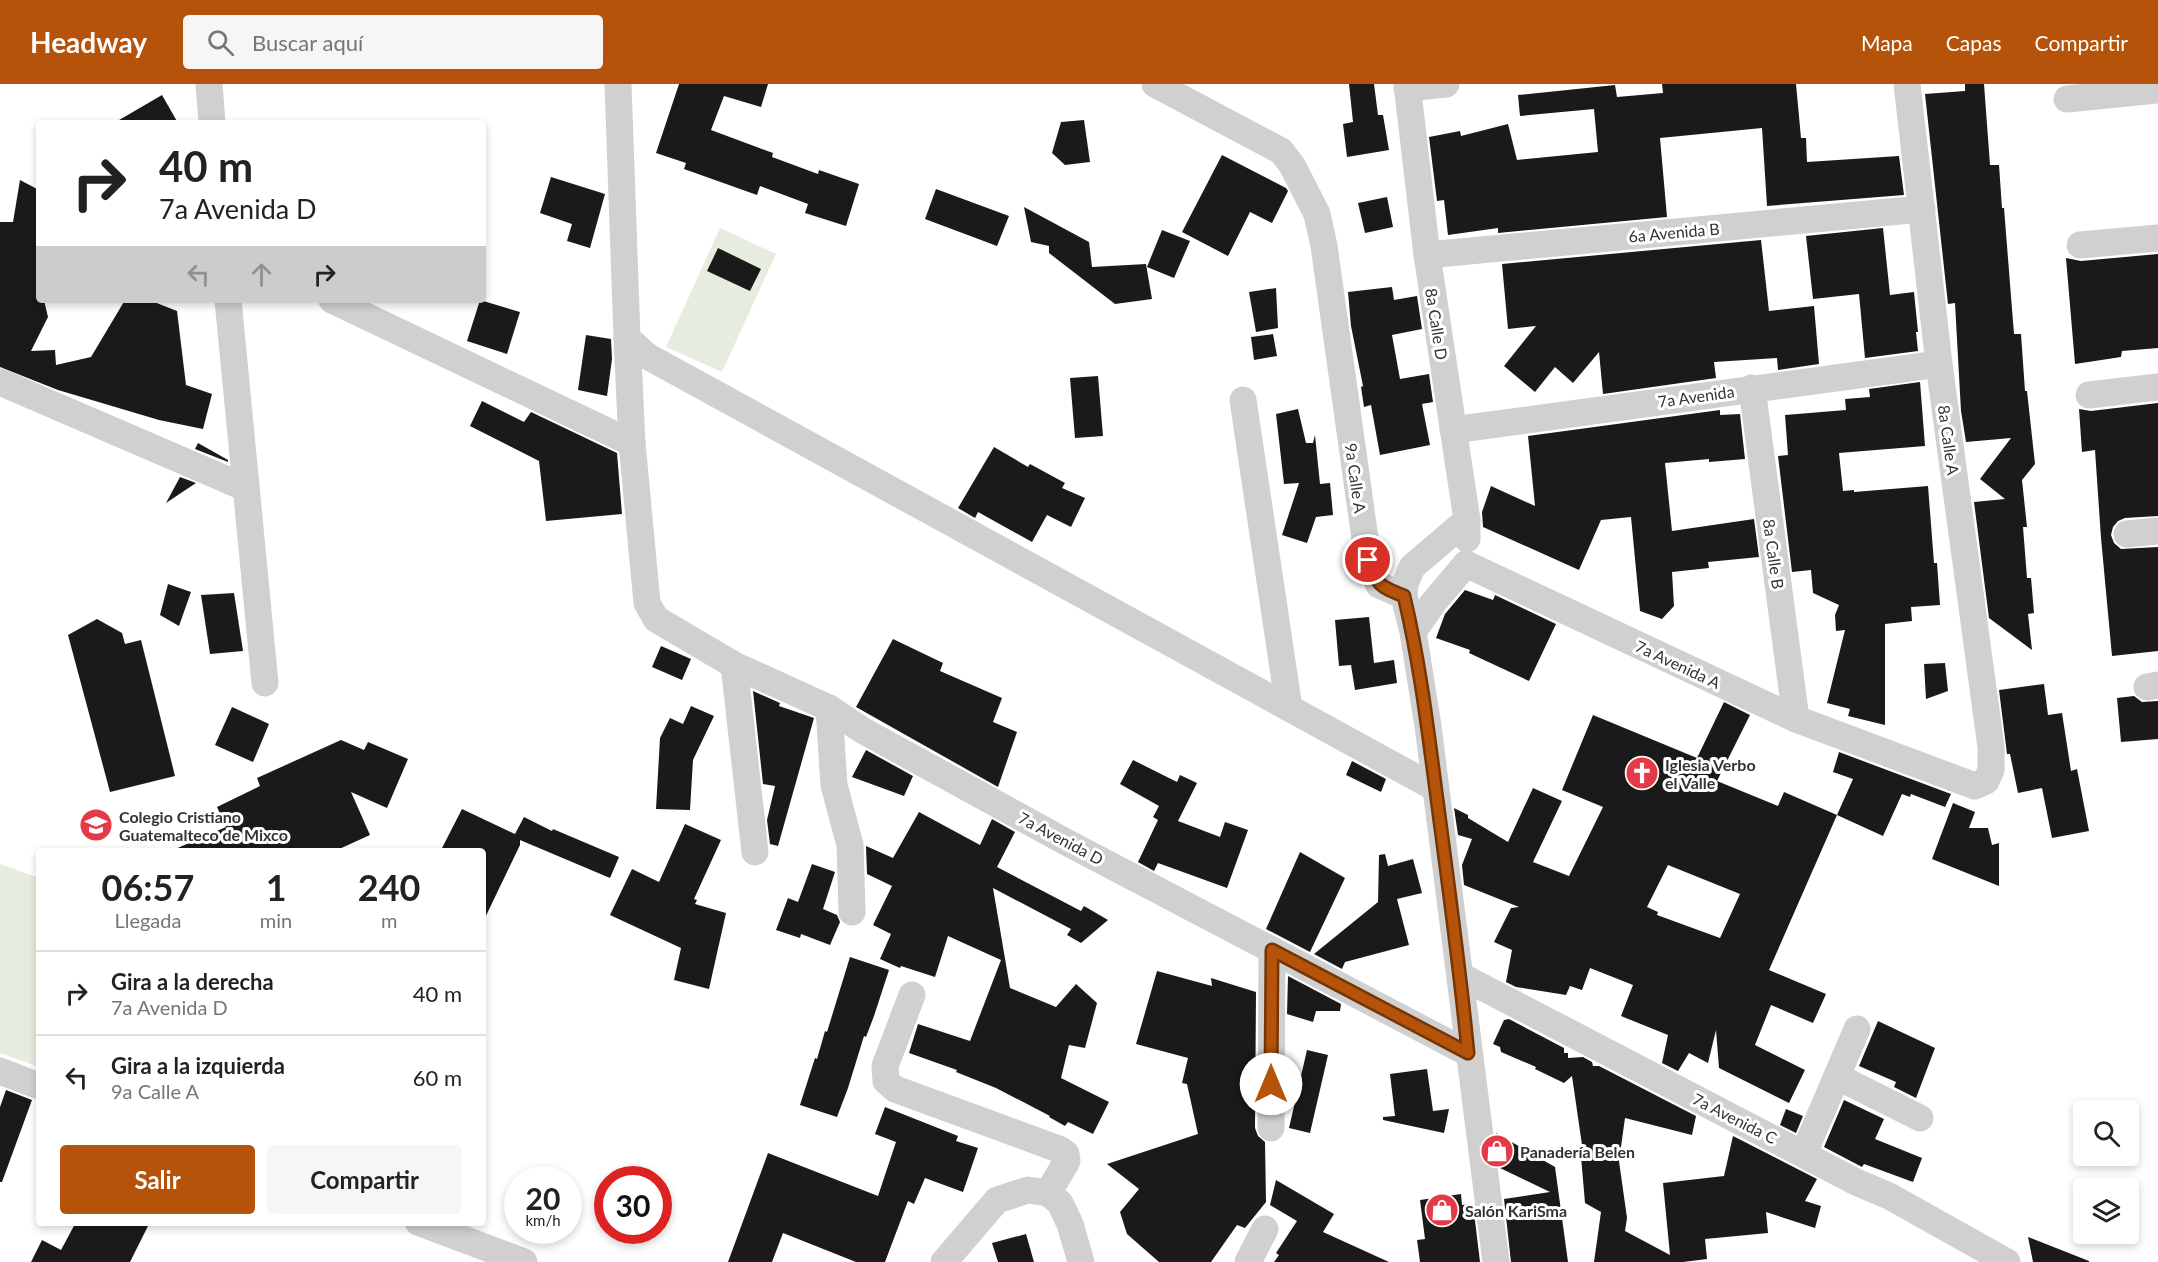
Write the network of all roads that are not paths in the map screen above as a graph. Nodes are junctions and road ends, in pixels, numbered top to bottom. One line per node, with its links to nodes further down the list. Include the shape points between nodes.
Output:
1 (209, 84): 9 (street)
2 (618, 84): 16 (street)
3 (1155, 84): 30 (street, 9a Calle A, via 1281,151 1317,214 1368,560 1376,582)
4 (1446, 84): 6 (street)
5 (1907, 84): 10 (street, 8a Calle A)
6 (1407, 86): 13 (street, 8a Calle D)
7 (2158, 90): 8 (street)
8 (2067, 99)
9 (212, 120)
10 (1922, 209): 13 (street, 6a Avenida B); 17 (street, 8a Calle A)
11 (2158, 238): 12 (street)
12 (2080, 245)
13 (1427, 255): 23 (street, 8a Calle D)
14 (228, 303): 25 (street)
15 (338, 303): 24 (street)
16 (627, 338): 24 (street); 35 (street, via 647,356)
17 (1939, 364): 20 (street, 7a Avenida); 37 (street, 8a Calle A, via 1990,747 1989,776 1986,782)
18 (0, 382): 25 (street)
19 (2158, 387): 21 (street)
20 (1752, 388): 23 (street, 7a Avenida); 36 (street, 8a Calle B)
21 (2089, 395)
22 (1243, 400): 35 (street)
23 (1453, 430): 26 (street, 8a Calle D)
24 (632, 443): 32 (street, 7a Avenida D, via 647,603 656,619)
25 (246, 488): 33 (street)
26 (1467, 520): 29 (street, 8a Calle D); 30 (street, via 1412,567)
27 (2158, 531): 28 (street)
28 (2127, 534)
29 (1466, 564): 31 (street); 36 (street, 7a Avenida A)
30 (1404, 596): 31 (street)
31 (1413, 632): 38 (street)
32 (734, 665): 34 (street, 7a Avenida D); 39 (street)
33 (265, 683)
34 (829, 708): 40 (street, via 834,784 850,845); 41 (street, 7a Avenida D, via 1066,842)
35 (1289, 708): 38 (street)
36 (1796, 719): 37 (street, 7a Avenida A)
37 (1975, 786)
38 (1435, 788): 42 (street)
39 (755, 852)
40 (852, 912)
41 (1272, 950): 45 (street, 7a Avenida D); 50 (street)
42 (1461, 976): 45 (street); 51 (street, 7a Avenida C)
43 (912, 995): 52 (street, via 885,1066 886,1081 895,1089 1061,1150 1067,1161)
44 (1857, 1029): 47 (street)
45 (1468, 1053): 59 (street)
46 (0, 1071): 48 (street)
47 (1838, 1077): 49 (street); 51 (street)
48 (36, 1085)
49 (1920, 1118)
50 (1271, 1128)
51 (1804, 1154): 60 (street, 7a Avenida C)
52 (1048, 1193): 56 (street, via 1028,1190 997,1200); 57 (street, via 1060,1203)
53 (429, 1226): 55 (street)
54 (1265, 1229): 58 (street)
55 (524, 1262)
56 (944, 1262)
57 (1081, 1262)
58 (1248, 1262)
59 (1496, 1262)
60 (2007, 1262)

